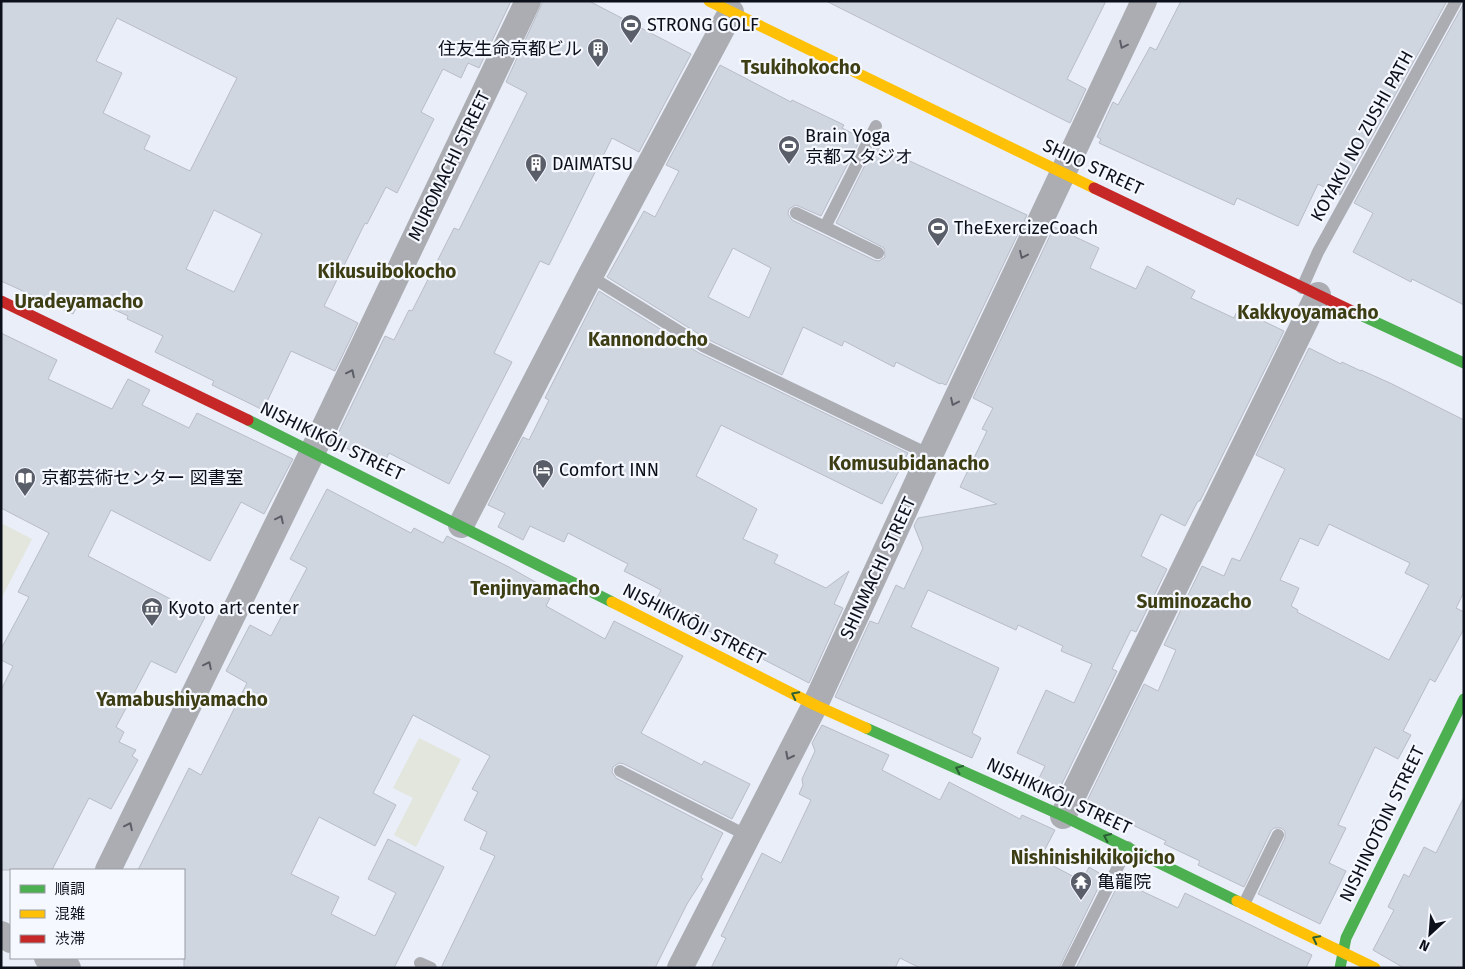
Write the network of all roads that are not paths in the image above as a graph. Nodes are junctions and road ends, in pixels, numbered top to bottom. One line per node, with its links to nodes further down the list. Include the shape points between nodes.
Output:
1 (528, 1): 14 (street, MUROMACHI STREET, one-way to 1)
2 (1144, 1): 6 (street, SHINMACHI STREET, one-way to 6)
3 (1456, 1): 11 (lane, KOYAKU NO ZUSHI PATH, via 1318,252)
4 (720, 7): 6 (street, SHIJO STREET); 10 (street)
5 (876, 126): 8 (lane)
6 (1062, 173): 11 (street, SHIJO STREET); 15 (street, SHINMACHI STREET, one-way to 15)
7 (796, 213): 8 (lane)
8 (825, 227): 9 (lane)
9 (878, 253)
10 (590, 276): 15 (lane, via 703,346); 16 (street)
11 (1310, 291): 13 (street, SHIJO STREET); 20 (street)
12 (1, 301): 14 (street, NISHIKIKŌJI STREET)
13 (1464, 363)
14 (313, 451): 16 (street, NISHIKIKŌJI STREET); 24 (street, MUROMACHI STREET, one-way to 14)
15 (930, 455): 18 (street, SHINMACHI STREET)
16 (461, 525): 18 (street, NISHIKIKŌJI STREET, one-way to 16)
17 (1464, 699): 26 (street, NISHINOTŌIN STREET, via 1346,938)
18 (815, 705): 20 (street, NISHIKIKŌJI STREET, one-way to 18); 22 (street, SHINMACHI STREET, one-way to 22)
19 (620, 771): 22 (lane)
20 (1063, 816): 23 (street, NISHIKIKŌJI STREET, one-way to 20)
21 (1278, 835): 25 (lane)
22 (748, 836): 27 (street, SHINMACHI STREET)
23 (1128, 847): 25 (street, NISHIKIKŌJI STREET); 28 (lane)
24 (108, 869)
25 (1244, 904): 26 (street, NISHIKIKŌJI STREET, one-way to 25)
26 (1343, 954): 29 (street, NISHINOTŌIN STREET); 30 (street, NISHIKIKŌJI STREET)
27 (680, 968)
28 (1067, 968)
29 (1340, 968)
30 (1375, 968)

